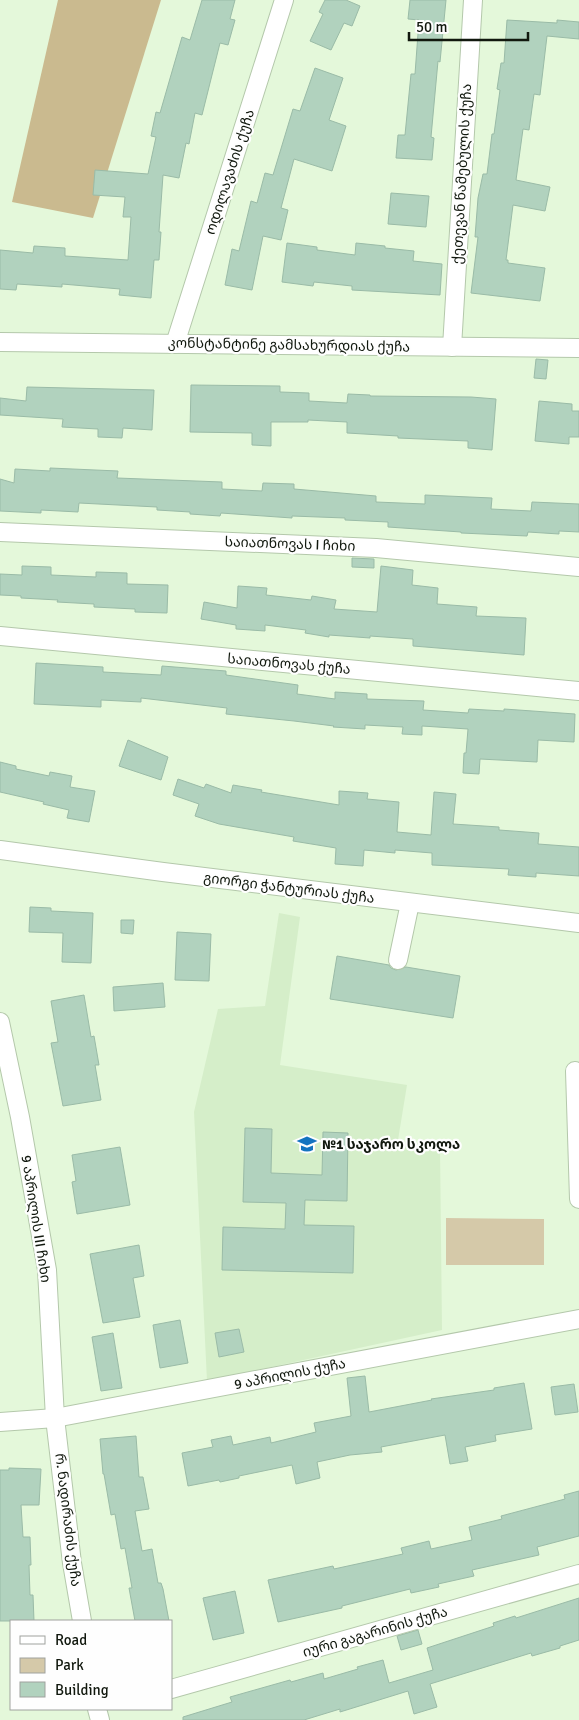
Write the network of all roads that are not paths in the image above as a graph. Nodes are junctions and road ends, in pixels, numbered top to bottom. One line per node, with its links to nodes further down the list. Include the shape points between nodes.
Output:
1 (284, 0): 4 (street, ოდილავაძის ქუჩა)
2 (473, 0): 5 (street, ქეთევან წამებულის ქუჩა)
3 (0, 342): 4 (street, კონსტანტინე გამსახურდიას ქუჩა)
4 (175, 344): 5 (street, კონსტანტინე გამსახურდიას ქუჩა)
5 (452, 348): 6 (street, კონსტანტინე გამსახურდიას ქუჩა)
6 (579, 348)
7 (0, 532): 8 (street, საიათნოვას I ჩიხი, via 376,548)
8 (579, 567)
9 (0, 636): 10 (street, საიათნოვას ქუჩა)
10 (579, 691)
11 (0, 850): 12 (street, გიორგი ჭანტურიას ქუჩა)
12 (410, 903): 13 (street, გიორგი ჭანტურიას ქუჩა); 14 (street)
13 (579, 923)
14 (398, 960)
15 (0, 1022): 19 (street, 9 აპრილის III ჩიხი, via 46,1270)
16 (575, 1070): 17 (street)
17 (579, 1199)
18 (579, 1319): 19 (street, 9 აპრილის ქუჩა)
19 (56, 1418): 20 (street, 9 აპრილის ქუჩა); 22 (street, რ. ნადირაძის ქუჩა, via 72,1563)
20 (0, 1422)
21 (579, 1574): 23 (street, იური გაგარინის ქუჩა)
22 (82, 1620)
23 (172, 1689)

